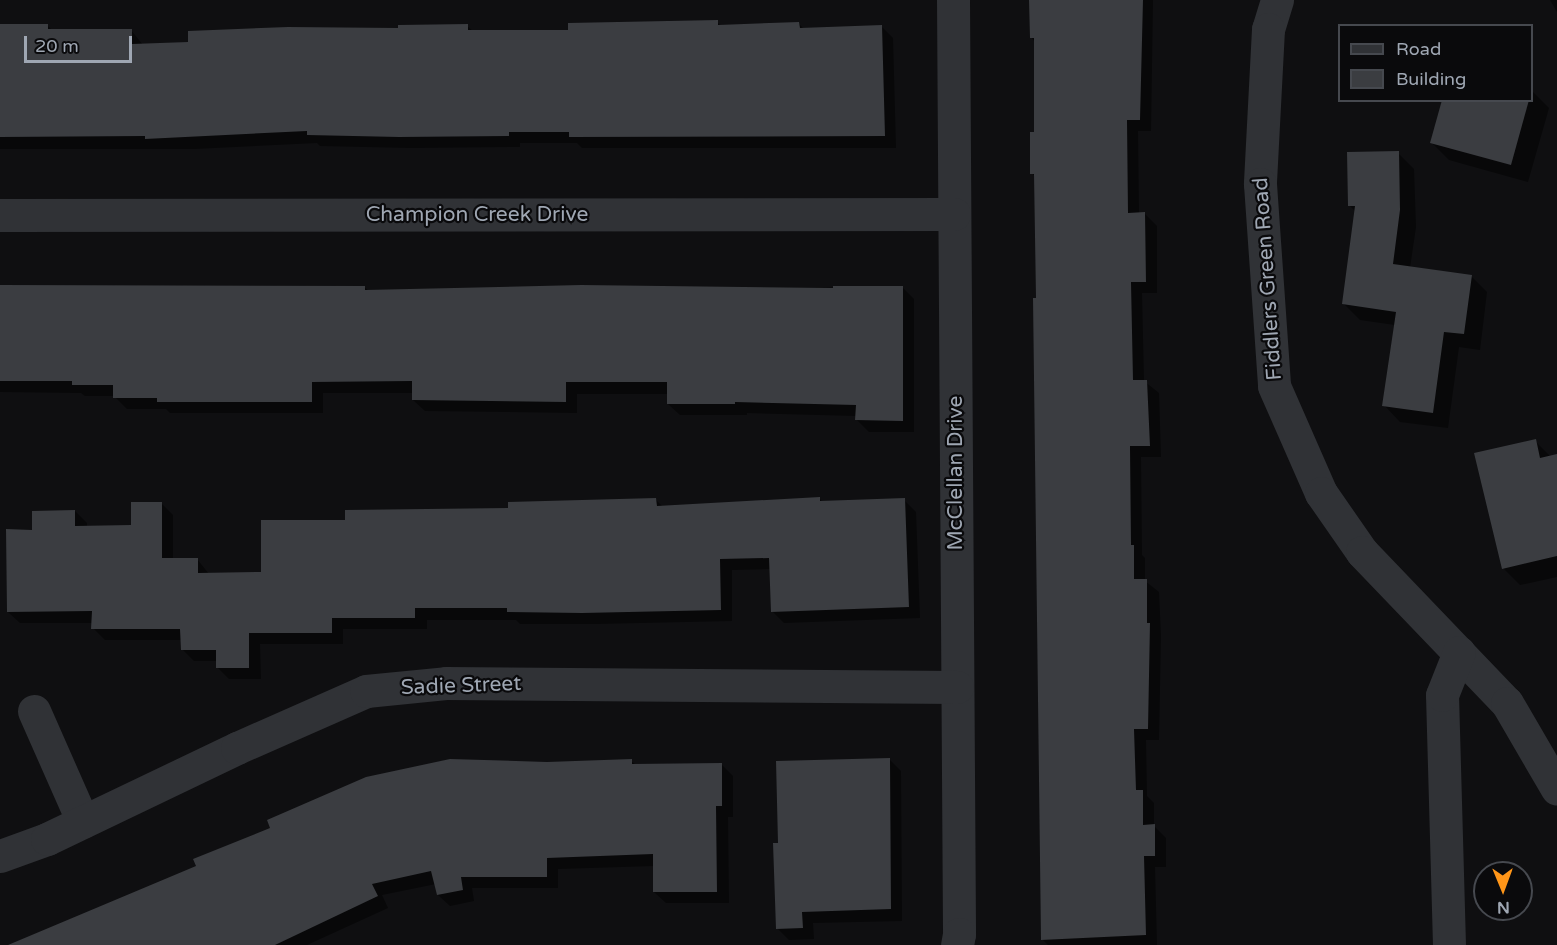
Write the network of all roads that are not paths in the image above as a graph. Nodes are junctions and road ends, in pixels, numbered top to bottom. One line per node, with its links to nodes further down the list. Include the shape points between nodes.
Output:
1 (953, 0): 3 (street, McClellan Drive)
2 (1277, 0): 5 (street, Fiddlers Green Road, via 1268,28 1260,184 1274,386 1321,493 1334,512 1362,552)
3 (954, 214): 4 (street, Champion Creek Drive); 6 (street, McClellan Drive)
4 (0, 215)
5 (1459, 652): 8 (street, Fiddlers Green Road, via 1507,703); 12 (street, via 1442,695)
6 (957, 687): 9 (street, Sadie Street, via 446,683 366,690); 11 (street, McClellan Drive)
7 (34, 711): 9 (street)
8 (1557, 789)
9 (83, 822): 10 (street, Sadie Street)
10 (0, 856)
11 (957, 945)
12 (1449, 945)

